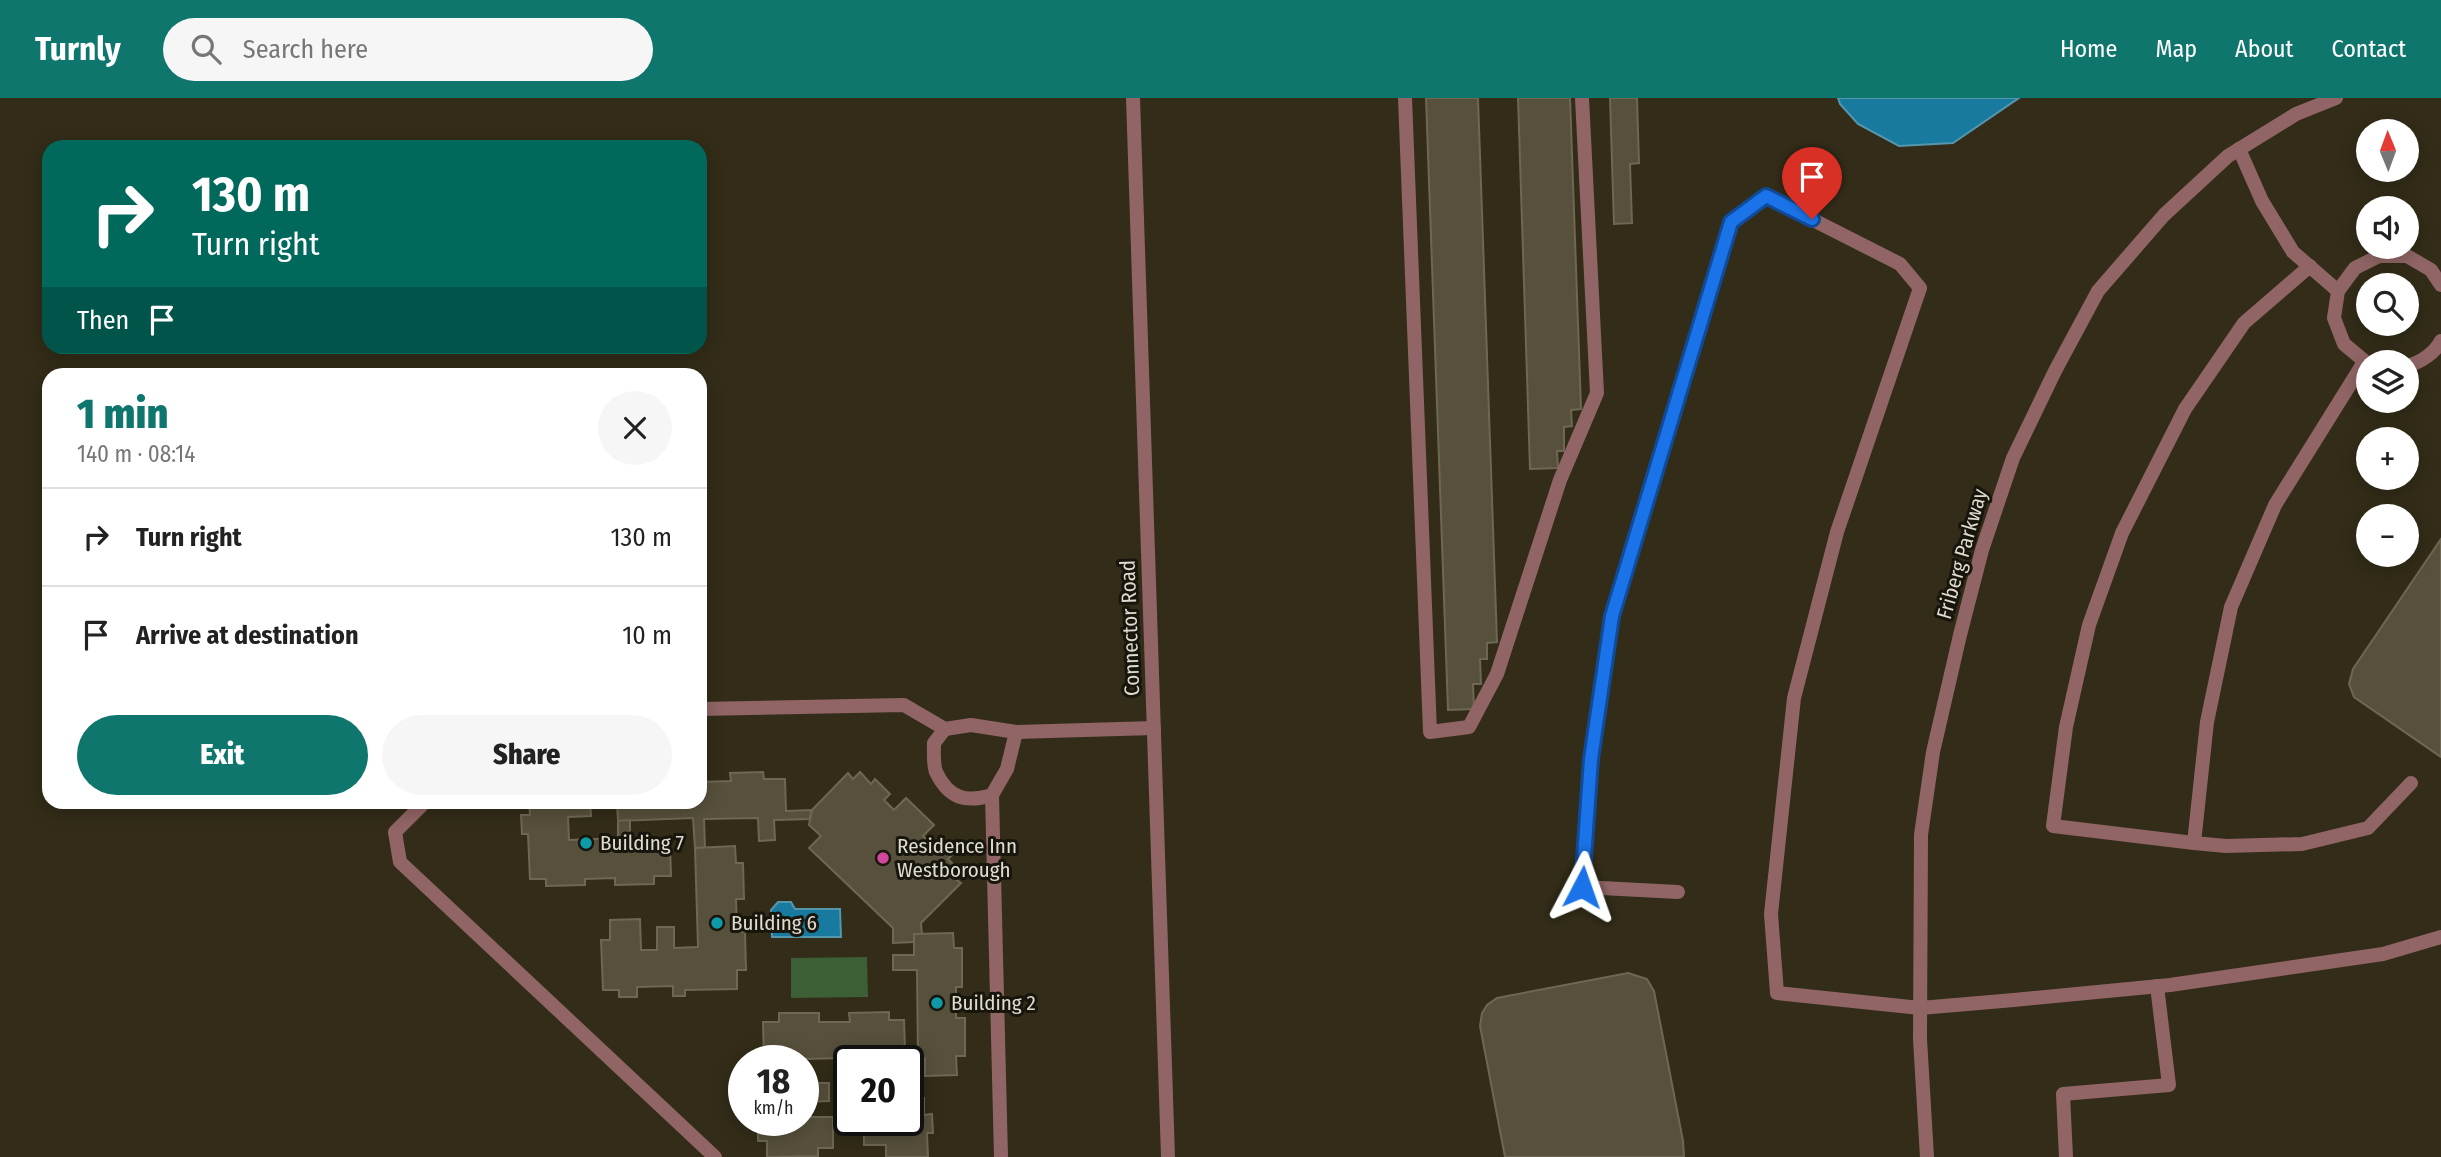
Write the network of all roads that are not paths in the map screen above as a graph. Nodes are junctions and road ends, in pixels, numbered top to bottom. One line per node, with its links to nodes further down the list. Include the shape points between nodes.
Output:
1 (1133, 98): 14 (street, Connector Road)
2 (1405, 98): 3 (street, via 1430,732 1469,727 1497,674 1560,480 1597,393)
3 (1582, 98)
4 (2336, 98): 5 (street, Friberg Parkway, via 2296,114)
5 (2239, 149): 6 (street, via 2262,201 2293,252); 24 (street, Friberg Parkway, via 2164,215 2098,291 2013,458 1982,550 1933,752 1922,835)
6 (2310, 266): 8 (street); 20 (street, via 2244,323 2185,409 2122,533 2089,625 2066,727 2053,826)
7 (2441, 285): 8 (street, via 2431,270 2407,256 2379,256 2354,268)
8 (2338, 290): 10 (street, via 2334,318 2344,344)
9 (2441, 341): 11 (street)
10 (2356, 354)
11 (2419, 362)
12 (2356, 379): 20 (street, via 2275,505 2231,607 2207,722)
13 (707, 709): 15 (street, via 904,705)
14 (1154, 728): 16 (street); 27 (street, Connector Road)
15 (945, 729): 16 (street, via 971,725); 18 (street, via 934,743 935,771 954,795 972,801)
16 (1016, 732): 18 (street, via 1007,769)
17 (2411, 783): 20 (street, via 2368,828 2302,844)
18 (992, 795): 26 (street)
19 (418, 809): 25 (street, via 395,832 400,862)
20 (2194, 843)
21 (1678, 892): 24 (street, via 1582,887 1591,759 1612,616 1731,222 1766,196 1900,264 1920,288 1837,532 1794,698 1771,914 1777,993)
22 (2441, 937): 23 (street, via 2383,954)
23 (2157, 986): 24 (street); 29 (street, via 2169,1085 2063,1094)
24 (1920, 1008): 28 (street, Friberg Parkway)
25 (715, 1157)
26 (1001, 1157)
27 (1168, 1157)
28 (1927, 1157)
29 (2066, 1157)

